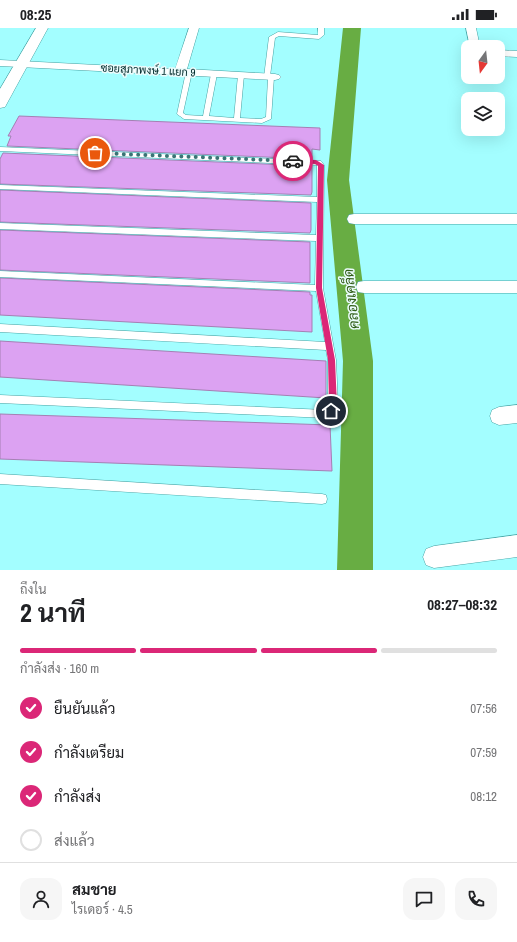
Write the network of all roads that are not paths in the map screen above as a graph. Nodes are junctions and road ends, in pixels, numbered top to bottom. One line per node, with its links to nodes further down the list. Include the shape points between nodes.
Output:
1 (42, 28): 9 (street)
2 (194, 28): 10 (street)
3 (321, 28): 13 (lane, via 319,37 274,35)
4 (471, 28): 5 (street)
5 (474, 40)
6 (505, 53): 7 (street)
7 (517, 54)
8 (0, 63): 9 (street, ซอยสุภาพงษ์ 1 แยก 9)
9 (22, 64): 10 (street, ซอยสุภาพงษ์ 1 แยก 9); 14 (street)
10 (184, 72): 11 (street, ซอยสุภาพงษ์ 1 แยก 9); 15 (lane, via 180,114 184,117)
11 (214, 74): 12 (street, ซอยสุภาพงษ์ 1 แยก 9); 15 (lane)
12 (241, 75): 13 (street, ซอยสุภาพงษ์ 1 แยก 9); 16 (lane)
13 (271, 77): 16 (lane, via 268,118 262,121)
14 (2, 96)
15 (206, 118): 16 (lane)
16 (237, 120)
17 (0, 149): 19 (lane, via 316,162 321,165)
18 (0, 187): 19 (lane)
19 (320, 200): 23 (lane)
20 (354, 219): 21 (street)
21 (517, 219)
22 (0, 226): 23 (lane)
23 (320, 238): 27 (lane)
24 (0, 274): 27 (lane)
25 (364, 287): 26 (street)
26 (517, 287)
27 (319, 288): 29 (lane)
28 (0, 328): 29 (lane)
29 (329, 346): 30 (lane, via 332,360 333,406 326,414)
30 (0, 399)
31 (517, 414): 32 (street)
32 (499, 416)
33 (0, 479): 34 (lane)
34 (322, 499)
35 (517, 546): 36 (street)
36 (434, 557)

